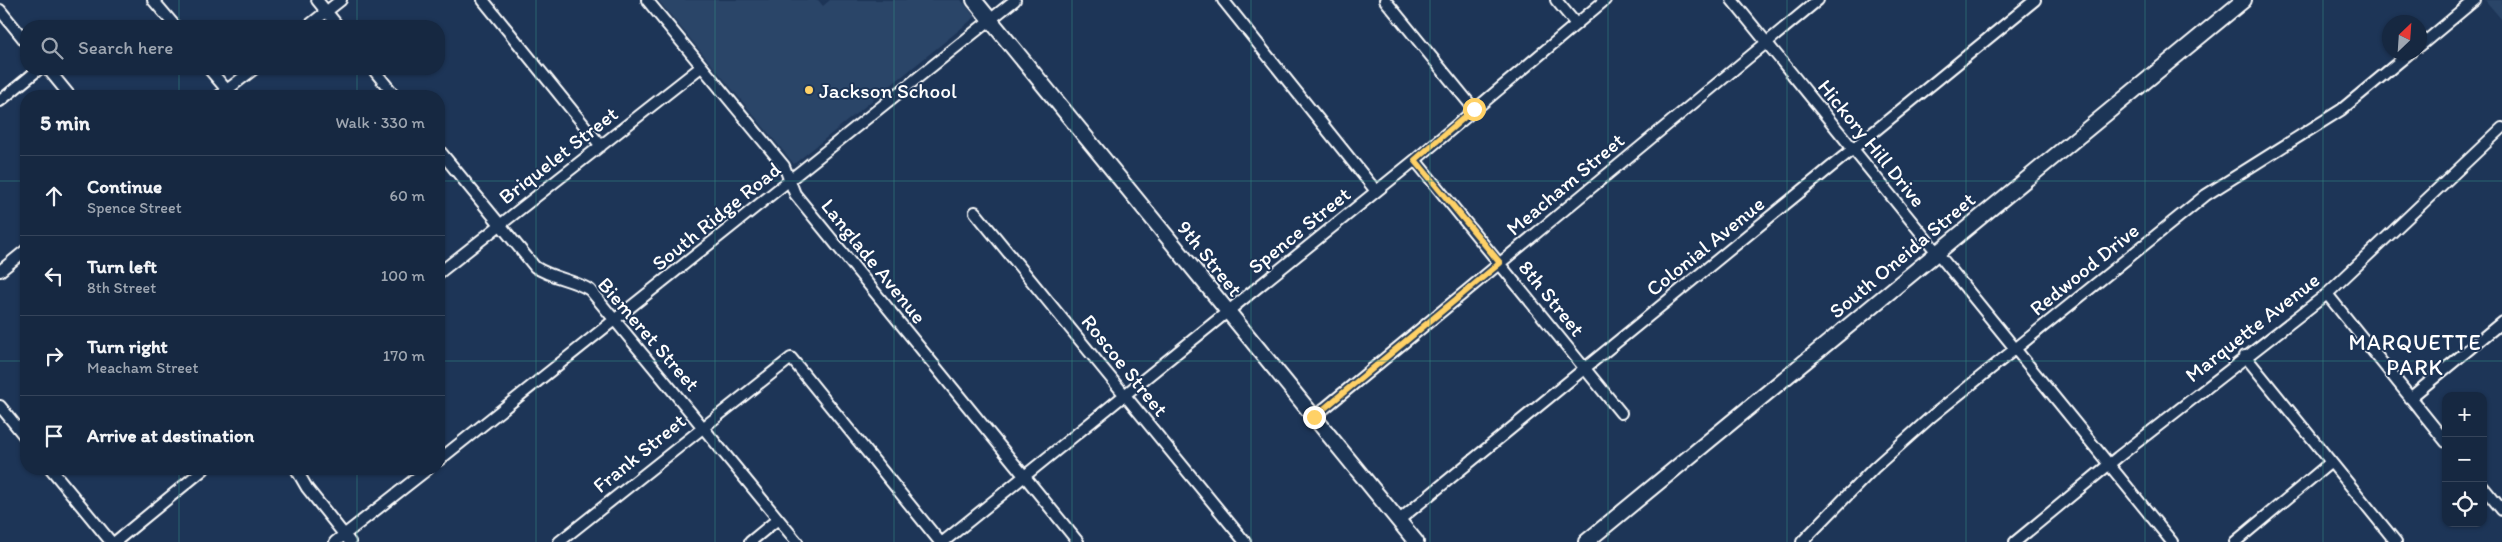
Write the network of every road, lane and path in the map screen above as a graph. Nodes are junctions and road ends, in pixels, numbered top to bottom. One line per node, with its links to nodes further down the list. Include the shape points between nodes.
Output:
1 (153, 0): 19 (street)
2 (317, 0): 18 (street)
3 (341, 0): 18 (street)
4 (483, 0): 41 (street)
5 (647, 0): 28 (street, Langlade Avenue)
6 (974, 0): 22 (street, 9th Street)
7 (1015, 0): 22 (street, South Ridge Road)
8 (1224, 0): 46 (street)
9 (1384, 0): 39 (street)
10 (1556, 0): 23 (street)
11 (1606, 0): 23 (street, Spence Street)
12 (1732, 0): 26 (street, Hickory Hill Drive)
13 (1818, 0): 26 (street, Meacham Street)
14 (2035, 0): 42 (street, Colonial Avenue)
15 (2244, 0): 49 (street, South Oneida Street)
16 (2476, 0): 25 (street)
17 (0, 10): 24 (street)
18 (326, 12): 20 (street); 21 (street)
19 (170, 20)
20 (316, 20)
21 (333, 20)
22 (990, 20): 45 (street, South Ridge Road); 55 (street, 9th Street)
23 (1576, 24): 39 (street, Spence Street)
24 (20, 35)
25 (2427, 40)
26 (1766, 42): 42 (street, Hickory Hill Drive); 51 (street, Meacham Street)
27 (2401, 60): 58 (street, Redwood Drive, via 2342,110 2206,195)
28 (701, 67): 41 (street, Briquelet Street); 45 (street, Langlade Avenue, via 784,166)
29 (32, 75): 38 (street)
30 (53, 75): 34 (street)
31 (213, 75): 35 (street)
32 (247, 75): 36 (street)
33 (378, 75): 37 (street)
34 (65, 90)
35 (223, 90)
36 (230, 90)
37 (390, 90)
38 (0, 101)
39 (1474, 109): 44 (street, Spence Street)
40 (2502, 128): 54 (street, Marquette Avenue)
41 (601, 146): 48 (street, Briquelet Street)
42 (1853, 149): 49 (street, Hickory Hill Drive); 60 (street, Colonial Avenue)
43 (445, 157): 48 (street, Biemeret Street)
44 (1415, 160): 46 (street, Spence Street); 51 (street, 8th Street)
45 (790, 181): 56 (street, South Ridge Road); 76 (street, Langlade Avenue, via 801,201)
46 (1376, 191): 55 (street, Spence Street)
47 (975, 212): 61 (street, Roscoe Street)
48 (500, 225): 52 (street, Briquelet Street); 56 (street, Biemeret Street, via 535,267 550,277 577,282 590,290)
49 (1937, 253): 58 (street, Hickory Hill Drive); 92 (street, South Oneida Street)
50 (20, 255): 53 (street)
51 (1500, 263): 60 (street, 8th Street); 65 (street, Meacham Street)
52 (445, 269)
53 (0, 271)
54 (2326, 294): 59 (street, Marquette Avenue); 62 (street)
55 (1227, 311): 61 (street, Spence Street); 65 (street, 9th Street)
56 (616, 320): 66 (street, Biemeret Street); 69 (street, South Ridge Road)
57 (2502, 322): 62 (street)
58 (2016, 347): 71 (street, Hickory Hill Drive); 93 (street, Redwood Drive, via 1874,468)
59 (2245, 356): 70 (street); 71 (street, Marquette Avenue)
60 (1585, 368): 64 (street, 8th Street); 80 (street, Colonial Avenue)
61 (1125, 394): 76 (street, Spence Street); 90 (street, Roscoe Street)
62 (2410, 398): 68 (street)
63 (0, 406): 67 (street)
64 (1622, 413)
65 (1314, 417): 80 (street, 9th Street)
66 (703, 426): 79 (street, Biemeret Street); 85 (street, Frank Street); 88 (street, Frank Street, via 790,358)
67 (20, 431)
68 (2442, 437)
69 (445, 455)
70 (2331, 462): 96 (street); 97 (street)
71 (2109, 465): 94 (street, Marquette Avenue); 95 (street, Hickory Hill Drive)
72 (56, 475): 82 (street)
73 (197, 475): 83 (street)
74 (299, 475): 81 (street)
75 (421, 475): 81 (street)
76 (1024, 476): 88 (street, Spence Street); 89 (street, Langlade Avenue)
77 (2487, 492): 78 (street)
78 (2502, 510)
79 (778, 519): 86 (street); 87 (street, Biemeret Street)
80 (1398, 521): 91 (street, 9th Street)
81 (347, 538): 84 (street)
82 (111, 542)
83 (115, 542)
84 (334, 542)
85 (558, 542)
86 (750, 542)
87 (797, 542)
88 (942, 542)
89 (1078, 542)
90 (1245, 542)
91 (1416, 542)
92 (1586, 542)
93 (1802, 542)
94 (2015, 542)
95 (2172, 542)
96 (2235, 542)
97 (2396, 542)

